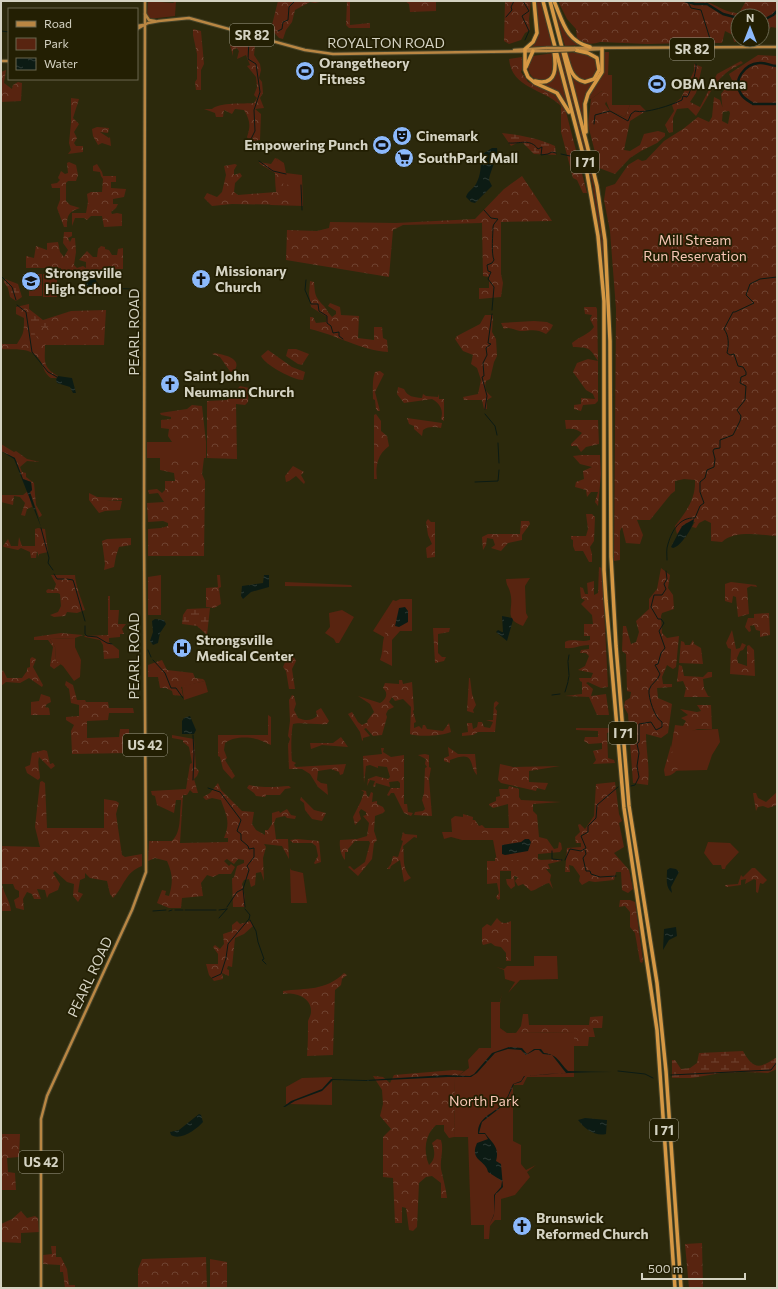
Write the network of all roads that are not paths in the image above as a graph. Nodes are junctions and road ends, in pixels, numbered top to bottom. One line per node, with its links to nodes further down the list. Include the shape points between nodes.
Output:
1 (144, 1): 6 (main road, PEARL ROAD / US 42)
2 (534, 1): 16 (highway, via 537,33 533,42)
3 (543, 1): 9 (highway, I 71)
4 (550, 1): 10 (highway, I 71)
5 (554, 1): 12 (highway, via 568,34 574,40)
6 (144, 12): 7 (main road, via 148,20); 8 (main road, PEARL ROAD / US 42)
7 (159, 21): 8 (main road, ROYALTON ROAD / SR 82); 16 (main road, ROYALTON ROAD / SR 82, via 177,18 198,20 305,50 329,54)
8 (144, 25): 11 (main road, ROYALTON ROAD / SR 82); 21 (main road, PEARL ROAD / US 42, via 146,872 132,910 43,1107)
9 (550, 26): 18 (highway, via 556,68 549,80 535,81 527,73 526,64); 19 (highway, I 71)
10 (556, 27): 14 (highway, via 572,74 582,81 594,79 600,70 597,58 588,52); 20 (highway, I 71)
11 (138, 28)
12 (590, 47): 14 (main road, ROYALTON ROAD / SR 82); 15 (main road, ROYALTON ROAD / SR 82)
13 (777, 47): 15 (main road, ROYALTON ROAD / SR 82)
14 (575, 49): 15 (main road, ROYALTON ROAD / SR 82); 17 (main road, ROYALTON ROAD / SR 82, bridge)
15 (602, 49): 20 (highway, via 602,72 589,92 585,104)
16 (524, 50): 17 (main road, ROYALTON ROAD / SR 82); 18 (main road, ROYALTON ROAD / SR 82); 19 (highway, via 528,77 560,96 569,110)
17 (547, 50): 18 (main road, ROYALTON ROAD / SR 82)
18 (533, 51)
19 (578, 136): 22 (highway, I 71, via 593,199 604,294 604,570 624,808 657,1030)
20 (587, 145): 23 (highway, I 71, via 597,186 605,240 608,292 611,558 629,806 656,982 666,1072)
21 (41, 1288)
22 (675, 1288)
23 (681, 1288)

